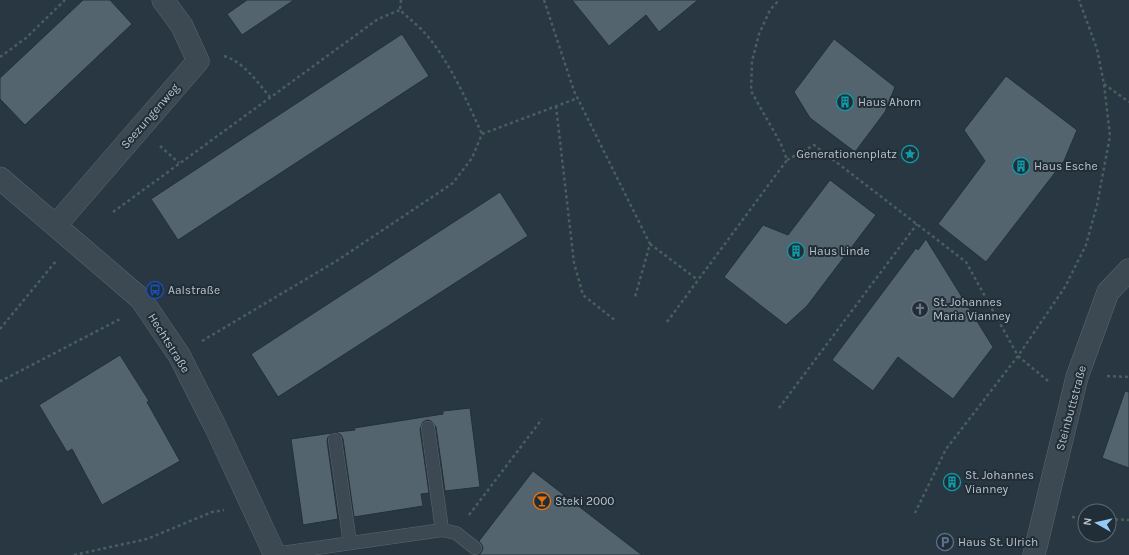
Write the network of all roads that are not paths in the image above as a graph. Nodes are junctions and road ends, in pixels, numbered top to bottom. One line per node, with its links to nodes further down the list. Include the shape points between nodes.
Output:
1 (162, 0): 3 (street, Seezungenweg, via 182,26 198,60)
2 (0, 178): 3 (street, Hechtstraße)
3 (56, 225): 10 (street, Hechtstraße, via 141,299 179,355)
4 (1129, 270): 11 (street, Steinbuttstraße, via 1108,292 1077,377)
5 (428, 428): 7 (lane)
6 (335, 440): 8 (lane)
7 (442, 530): 8 (lane); 9 (lane, via 456,533)
8 (350, 543): 10 (lane)
9 (475, 548)
10 (275, 555)
11 (1034, 555)

